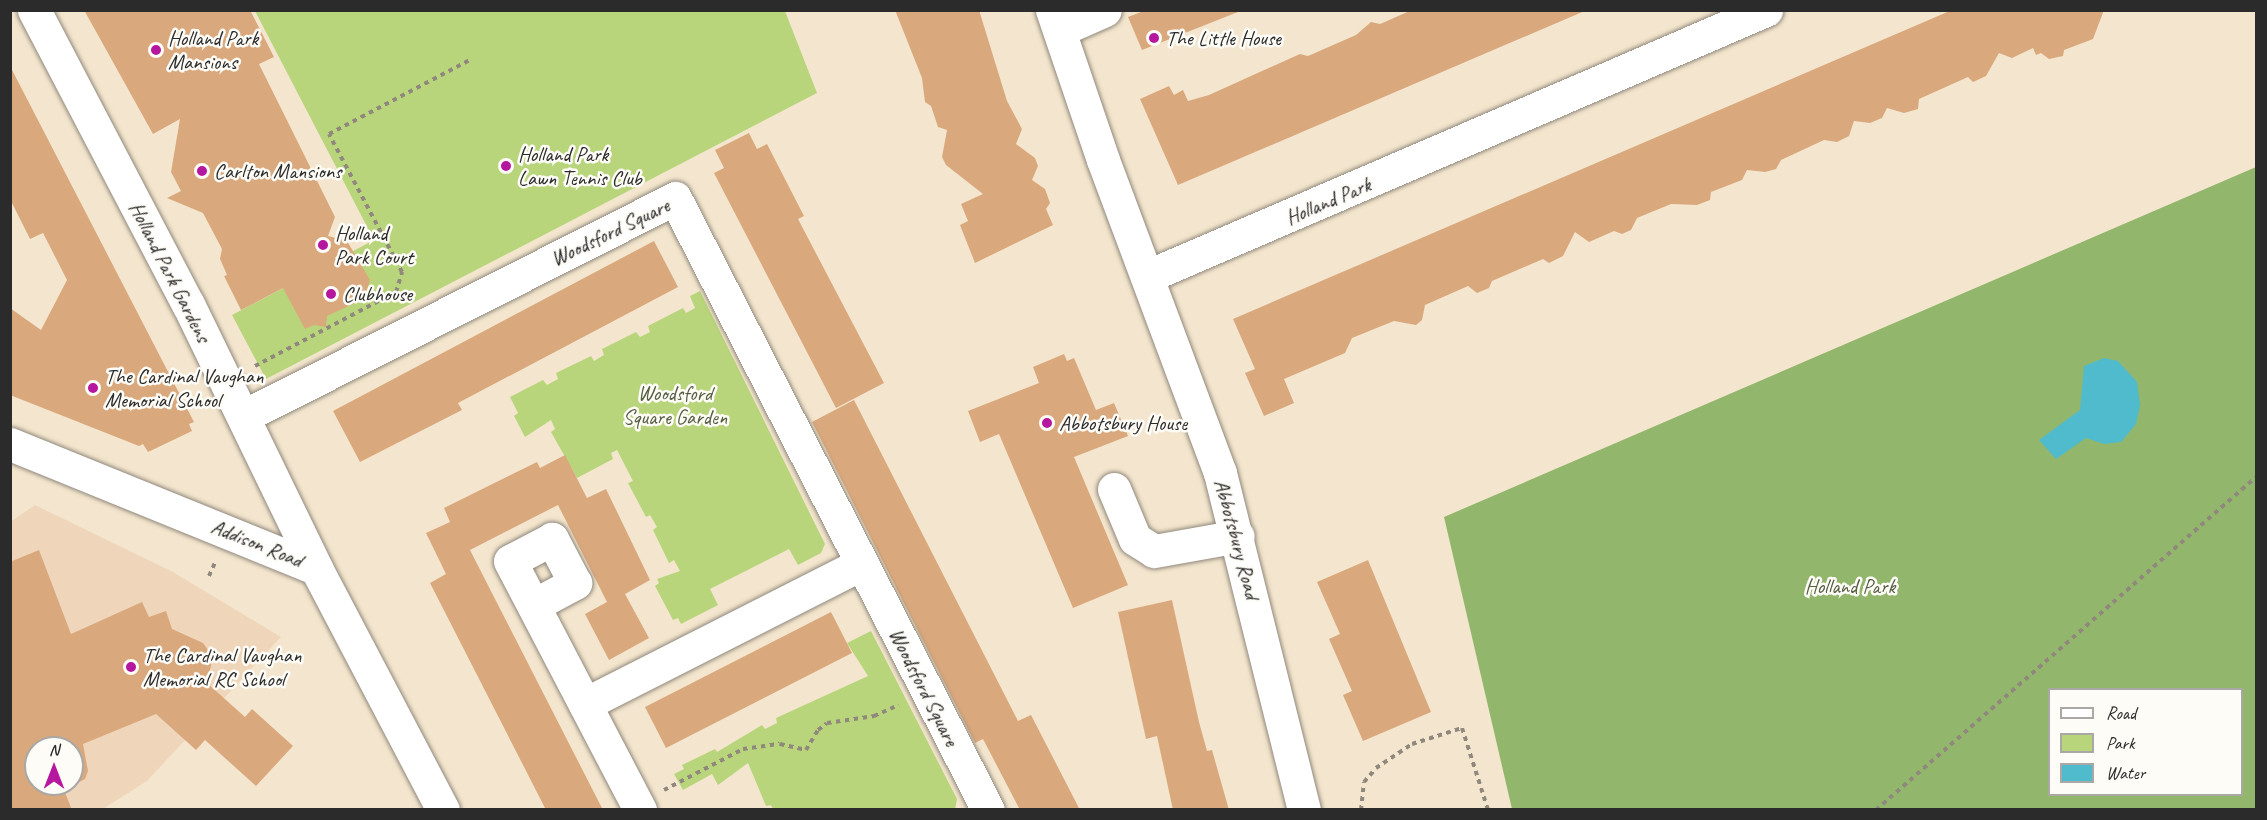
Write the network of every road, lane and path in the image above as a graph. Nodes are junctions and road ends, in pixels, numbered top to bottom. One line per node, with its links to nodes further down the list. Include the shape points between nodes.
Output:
1 (34, 10): 8 (street, Holland Park Gardens)
2 (1105, 10): 4 (street)
3 (1766, 10): 6 (street, Holland Park)
4 (1056, 20): 6 (street, via 1102,160)
5 (470, 60): 7 (path, via 329,134 402,272 396,292)
6 (1148, 276): 12 (street, Abbotsbury Road, via 1220,473)
7 (254, 367)
8 (244, 416): 13 (street, Woodsford Square, via 675,198); 14 (street, Holland Park Gardens)
9 (10, 444): 14 (street, Addison Road)
10 (2256, 477): 24 (path)
11 (1114, 489): 12 (street, via 1135,539 1154,551)
12 (1238, 536): 21 (street, Abbotsbury Road)
13 (861, 564): 16 (street, Woodsford Square); 17 (street)
14 (316, 568): 19 (street, Addison Road)
15 (534, 604): 17 (street)
16 (927, 691): 18 (path, via 884,713 827,723 806,750 780,744 743,749); 20 (street, Woodsford Square)
17 (585, 704): 18 (street)
18 (638, 807)
19 (443, 810)
20 (988, 810)
21 (1304, 810)
22 (1361, 810): 23 (path, via 1364,782 1376,768 1412,744 1462,728)
23 (1488, 810)
24 (1876, 810)

